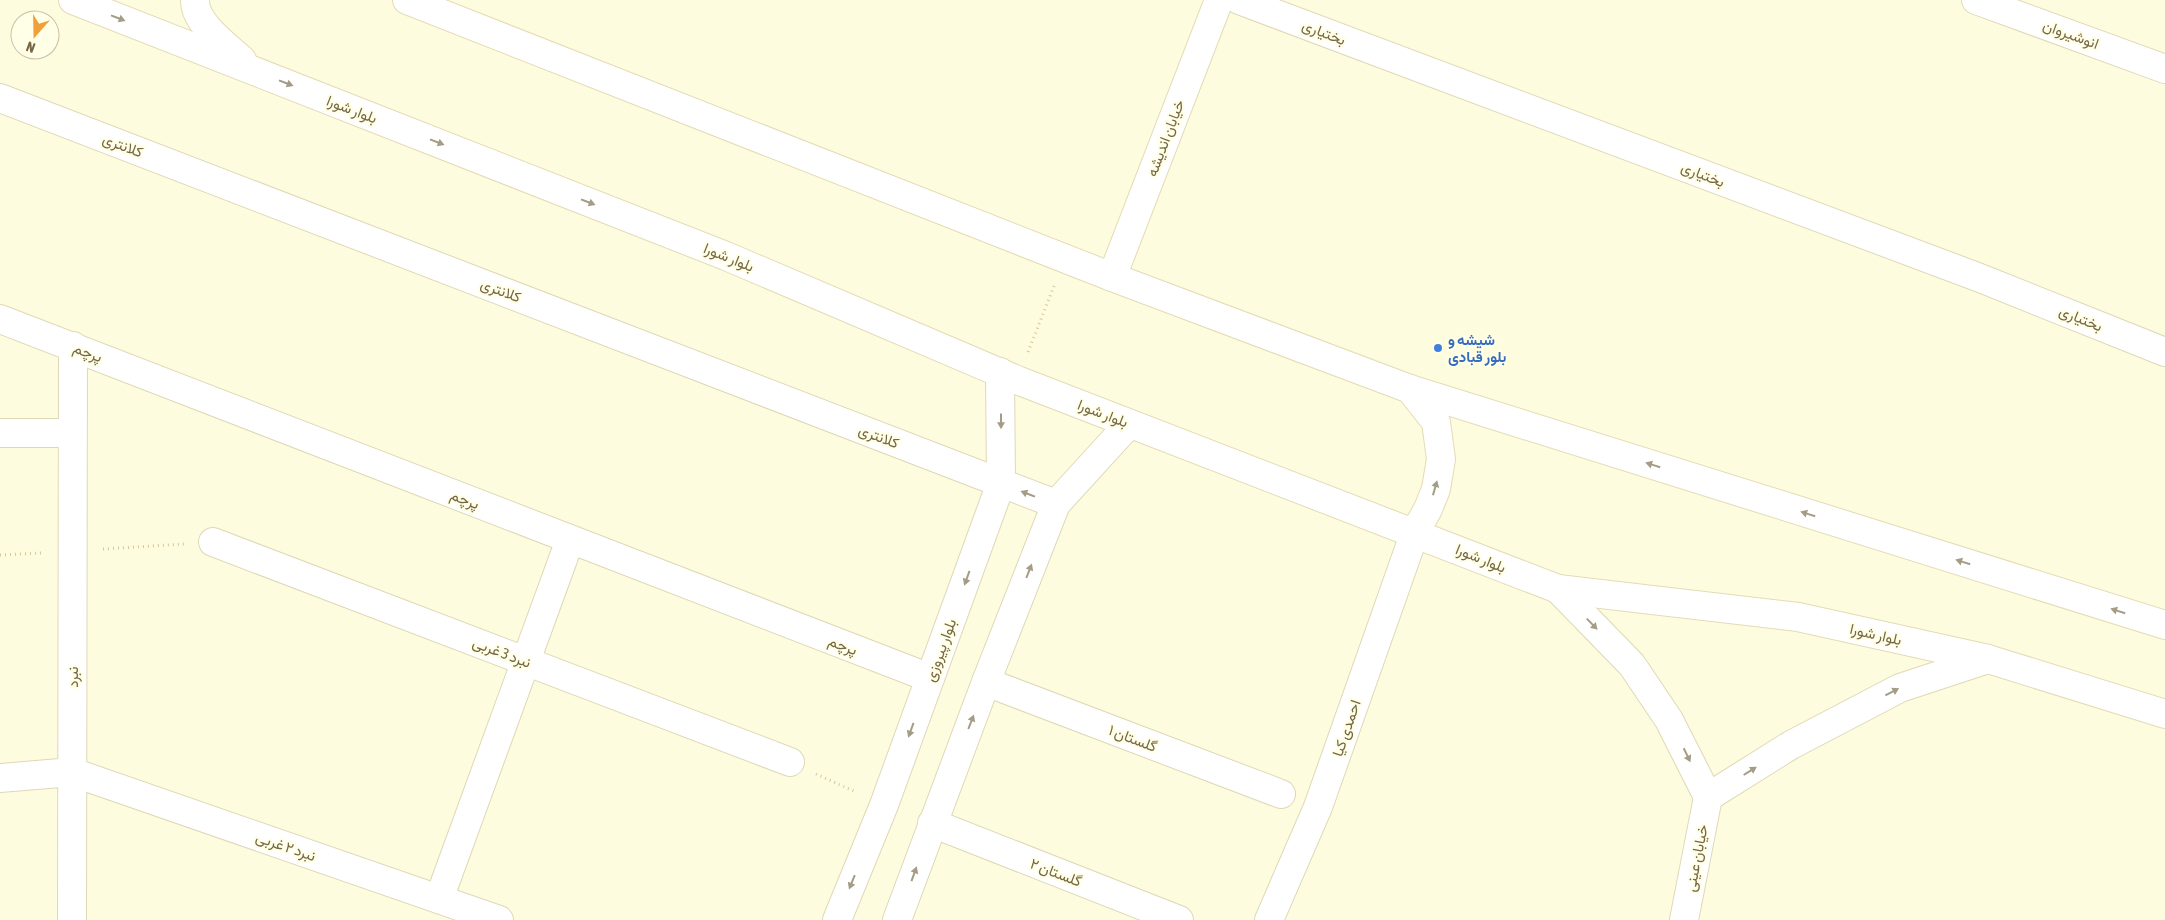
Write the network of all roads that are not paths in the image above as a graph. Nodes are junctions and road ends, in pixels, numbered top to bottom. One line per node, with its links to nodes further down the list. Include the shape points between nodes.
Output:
1 (73, 0): 8 (street, بلوار شورا, one-way to 8)
2 (195, 0): 8 (street, via 195,6 208,28)
3 (407, 0): 10 (street)
4 (1218, 0): 10 (street, خیابان اندیشه)
5 (1239, 0): 13 (street, بختیاری, via 1980,278)
6 (1976, 0): 7 (street, انوشیروان)
7 (2165, 69)
8 (252, 70): 14 (street, بلوار شورا, one-way to 14, via 726,256)
9 (0, 98): 19 (street, کلانتری)
10 (1112, 276): 15 (street)
11 (0, 318): 12 (street, پرچم)
12 (73, 346): 18 (street, نبرد); 22 (street, پرچم)
13 (2165, 352)
14 (1008, 376): 16 (street, بلوار شورا); 19 (street, بلوار پیروزی, one-way to 19)
15 (1410, 389): 21 (street, احمدی کیا, one-way to 15, via 1436,489 1442,459 1436,422); 25 (street, one-way to 15)
16 (1129, 424): 20 (street); 21 (street, بلوار شورا)
17 (0, 433): 18 (street)
18 (71, 433): 32 (street, نبرد)
19 (1001, 483): 20 (street, کلانتری, one-way to 19); 28 (street, بلوار پیروزی, one-way to 28)
20 (1056, 504): 29 (street, one-way to 20)
21 (1415, 532): 24 (street, بلوار شورا); 43 (street, احمدی کیا, via 1318,807)
22 (570, 540): 27 (street); 28 (street, پرچم)
23 (213, 542): 27 (street, نبرد 3 غربی)
24 (1558, 589): 26 (street, بلوار شورا, via 1798,617); 35 (street, one-way to 35, via 1632,665 1669,720)
25 (2165, 625)
26 (1988, 659): 30 (street, بلوار شورا); 35 (street, one-way to 26, via 1791,745 1900,688)
27 (526, 661): 31 (street, نبرد 3 غربی); 37 (street)
28 (930, 678): 40 (street, بلوار پیروزی, one-way to 40, via 884,805)
29 (986, 682): 34 (street, گلستان ۱); 36 (street, one-way to 29)
30 (2165, 714)
31 (790, 762)
32 (72, 772): 33 (street); 37 (street, نبرد ۲ غربی); 38 (street, نبرد)
33 (0, 778)
34 (1280, 794)
35 (1708, 797): 44 (street, خیابان عینی)
36 (932, 823): 41 (street, one-way to 36); 42 (street, گلستان ۲)
37 (439, 899): 39 (street, نبرد ۲ غربی)
38 (72, 920)
39 (499, 920)
40 (837, 920)
41 (897, 920)
42 (1179, 920)
43 (1269, 920)
44 (1684, 920)

